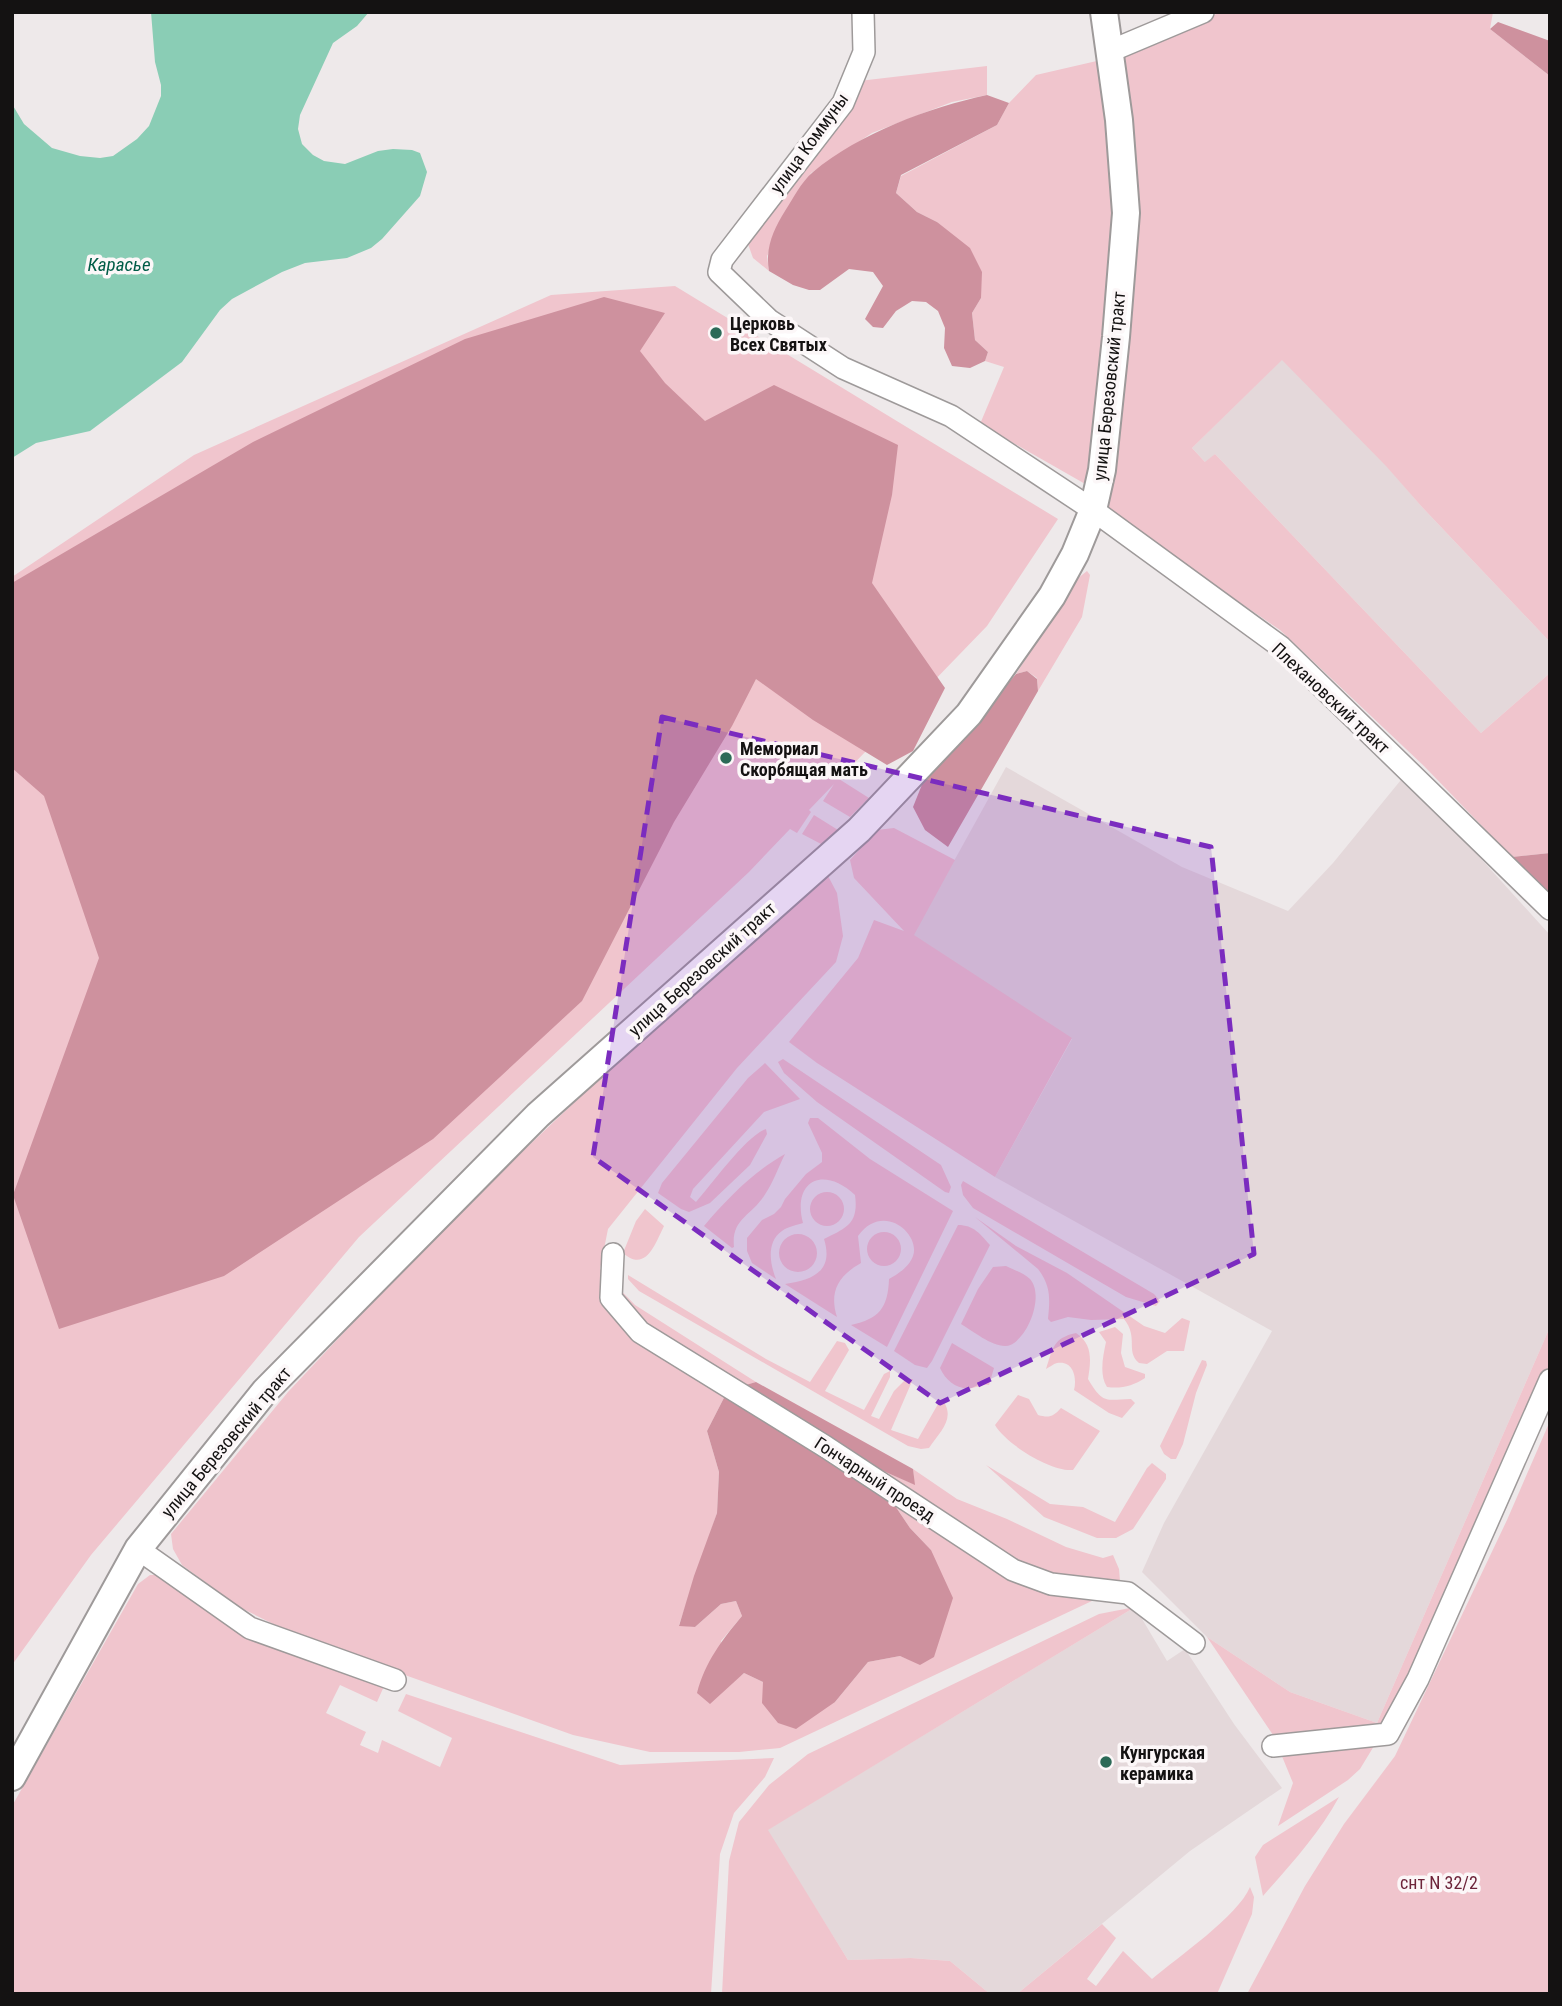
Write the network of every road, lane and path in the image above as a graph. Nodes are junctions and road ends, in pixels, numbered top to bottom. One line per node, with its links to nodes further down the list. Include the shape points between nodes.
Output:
1 (863, 12): 5 (street, улица Коммуны, via 864,52 843,103)
2 (1104, 12): 4 (main road)
3 (1203, 12): 4 (street)
4 (1108, 52): 6 (main road, улица Березовский тракт, via 1126,213 1109,415)
5 (722, 260): 6 (street, Плехановский тракт, via 719,272 769,320 843,368 951,416)
6 (1093, 510): 7 (street, Плехановский тракт, via 1281,647); 10 (main road, улица Березовский тракт, via 1052,596 969,714 859,830 518,1134 265,1391)
7 (1550, 908)
8 (613, 1254): 11 (street, Гончарный проезд, via 611,1298 640,1332 1013,1570 1051,1584 1128,1593)
9 (1550, 1380): 13 (street, via 1418,1679 1388,1734)
10 (138, 1549): 12 (street, via 250,1628); 14 (main road, улица Березовский тракт)
11 (1195, 1643)
12 (395, 1680)
13 (1273, 1746)
14 (12, 1777)

